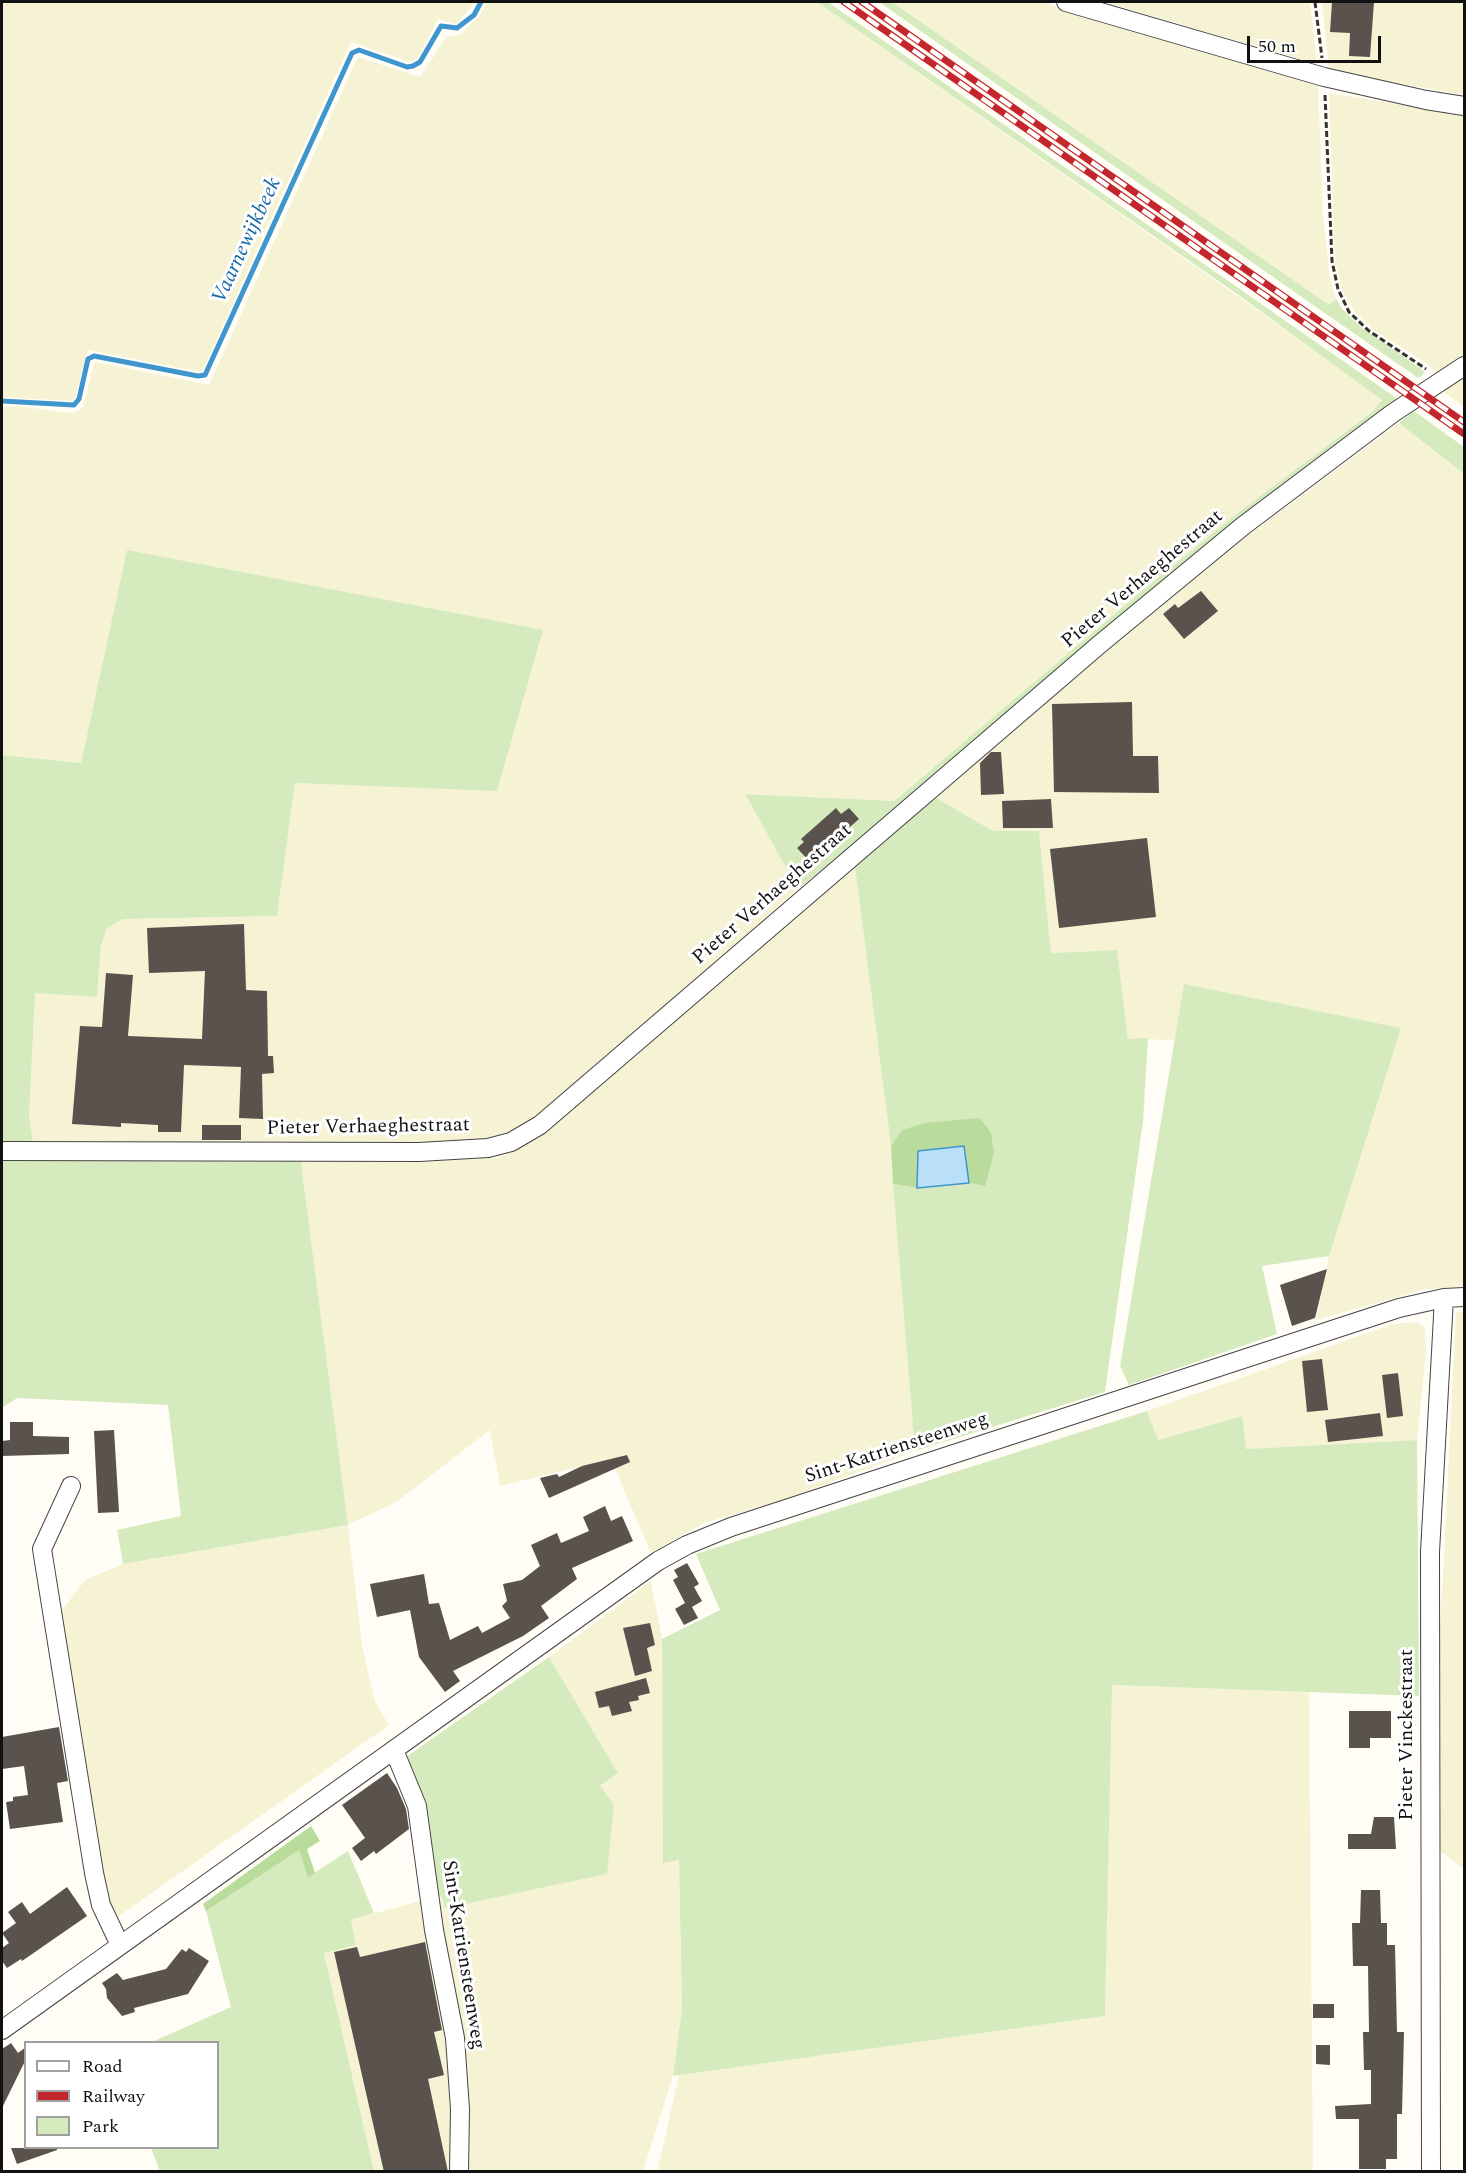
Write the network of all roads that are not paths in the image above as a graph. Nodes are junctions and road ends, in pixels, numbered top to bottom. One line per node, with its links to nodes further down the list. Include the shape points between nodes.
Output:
1 (1066, 2): 2 (street, via 1324,76)
2 (1464, 106)
3 (1464, 366): 4 (street, Pieter Verhaeghestraat, via 1435,383 1244,526 1100,644 540,1125 511,1142 488,1148 419,1152)
4 (2, 1151)
5 (1464, 1297): 6 (street, Sint-Katriensteenweg)
6 (1444, 1298): 8 (street, Sint-Katriensteenweg, via 1399,1308 730,1527 687,1545 658,1561); 12 (street, Pieter Vinckestraat, via 1430,1552)
7 (71, 1486): 9 (street, via 42,1549 94,1873 101,1905)
8 (394, 1750): 9 (street, Sint-Katriensteenweg); 11 (street, Sint-Katriensteenweg, via 417,1806 434,1930 455,2038)
9 (120, 1945): 10 (street, Sint-Katriensteenweg)
10 (2, 2030)
11 (459, 2172)
12 (1431, 2172)

